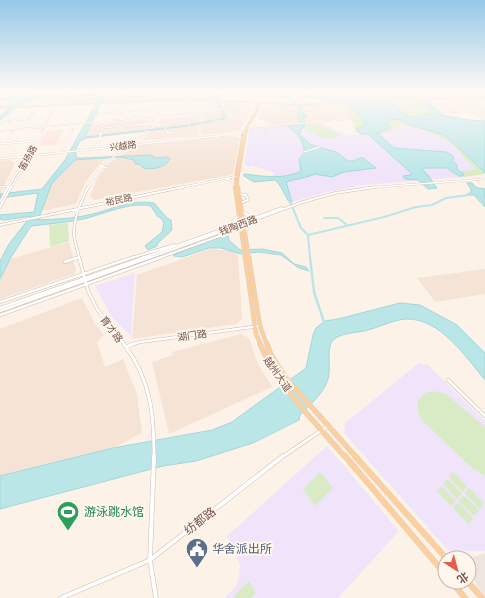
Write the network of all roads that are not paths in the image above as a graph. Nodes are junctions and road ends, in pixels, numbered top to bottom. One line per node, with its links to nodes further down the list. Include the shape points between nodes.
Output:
1 (29, 118): 14 (street)
2 (50, 118): 18 (street, 笛扬路)
3 (94, 118): 13 (street)
4 (123, 118): 12 (street)
5 (157, 118): 12 (street); 15 (street, 育才路)
6 (202, 118): 27 (street)
7 (214, 118): 8 (street, via 221,124)
8 (239, 118)
9 (251, 118): 25 (main road, 越州大道)
10 (254, 118): 20 (main road, 越州大道)
11 (351, 119): 19 (street)
12 (122, 121): 13 (street); 16 (street)
13 (91, 123): 18 (street)
14 (0, 124)
15 (154, 124): 16 (street); 17 (street); 28 (street, 育才路)
16 (120, 126): 37 (street, via 103,128)
17 (166, 126): 24 (street, via 167,133); 24 (street, via 172,122 190,122 188,130)
18 (44, 127): 22 (street); 30 (street, 笛扬路)
19 (264, 127): 20 (street); 26 (street)
20 (247, 128): 25 (main road, 越州大道)
21 (73, 129): 38 (street)
22 (14, 130): 23 (street); 32 (street)
23 (0, 131)
24 (172, 133): 29 (street)
25 (245, 133): 27 (street, 兴越路); 44 (main road, 越州大道)
26 (268, 133)
27 (198, 138): 29 (street, 兴越路)
28 (138, 139): 33 (street, via 138,142); 34 (street, 育才路)
29 (174, 140): 33 (street, 兴越路)
30 (37, 141): 32 (street); 41 (street, 笛扬路); 42 (street, 笛扬路)
31 (0, 144): 32 (street)
32 (3, 144)
33 (144, 144): 34 (street, 兴越路)
34 (130, 145): 36 (street, 兴越路); 39 (street, 育才路)
35 (319, 146): 40 (street)
36 (113, 147): 37 (street, 兴越路); 39 (street, via 121,148)
37 (96, 148): 38 (street, 兴越路)
38 (60, 152): 41 (street, 兴越路)
39 (120, 152): 56 (street, 育才路, via 110,159 92,180)
40 (304, 152)
41 (30, 155): 42 (street, 兴越路); 50 (street, 笛扬路)
42 (26, 156): 43 (street, 兴越路); 48 (street, 笛扬路)
43 (0, 159)
44 (237, 176): 46 (street, 裕民路); 47 (main road, 越州大道); 51 (main road, 越州大道)
45 (485, 178): 59 (street, 钱陶西路, via 335,193)
46 (220, 179): 47 (street); 56 (street, 裕民路)
47 (235, 182): 58 (main road, 越州大道)
48 (9, 186): 49 (street); 50 (street, 笛扬路)
49 (0, 187)
50 (7, 193): 52 (street, 笛扬路)
51 (239, 194): 54 (main road, 越州大道); 54 (street, via 246,195 248,200)
52 (3, 199): 53 (street, 笛扬路); 55 (street, 笛扬路)
53 (0, 202)
54 (240, 203): 57 (main road, 越州大道)
55 (0, 207)
56 (78, 208): 62 (street, 裕民路); 70 (street, 育才路, via 74,236)
57 (242, 212): 59 (street); 60 (main road, 越州大道)
58 (238, 216): 61 (main road, 越州大道); 63 (street)
59 (257, 217): 60 (street, 钱陶西路); 67 (street)
60 (244, 222): 61 (street, 钱陶西路); 67 (main road, 越州大道)
61 (239, 223): 63 (street, 钱陶西路); 64 (street, 钱陶西路); 66 (main road, 越州大道)
62 (0, 225)
63 (219, 230): 68 (street, 钱陶西路)
64 (224, 230): 65 (street); 71 (street, 钱陶西路)
65 (236, 230): 66 (street); 71 (street)
66 (241, 233): 69 (main road, 越州大道)
67 (245, 233): 69 (main road, 越州大道, via 248,249)
68 (184, 242): 70 (street); 71 (street, 钱陶西路)
69 (246, 255): 75 (main road, 越州大道); 76 (main road, 越州大道)
70 (84, 274): 71 (street, 育才路); 72 (street)
71 (85, 281): 73 (street, 钱陶西路); 74 (street); 77 (street, 育才路, via 97,309)
72 (0, 302)
73 (0, 310)
74 (0, 316)
75 (260, 326): 76 (street, 湖门路); 80 (main road, 越州大道, via 271,355 285,376)
76 (255, 327): 77 (street, 湖门路, via 140,342); 81 (main road, 越州大道, via 266,359 280,380)
77 (126, 347): 83 (street, 育才路, via 146,383 154,428)
78 (448, 380): 79 (street)
79 (485, 416)
80 (328, 426): 81 (street, 纺都路); 82 (main road, 越州大道)
81 (322, 429): 83 (street, 纺都路); 84 (main road, 越州大道)
82 (439, 550)
83 (150, 560): 87 (street, 纺都路); 88 (street, 育才路)
84 (437, 565)
85 (458, 590): 89 (main road)
86 (475, 590): 90 (main road)
87 (61, 598)
88 (156, 598)
89 (465, 598)
90 (482, 598)

